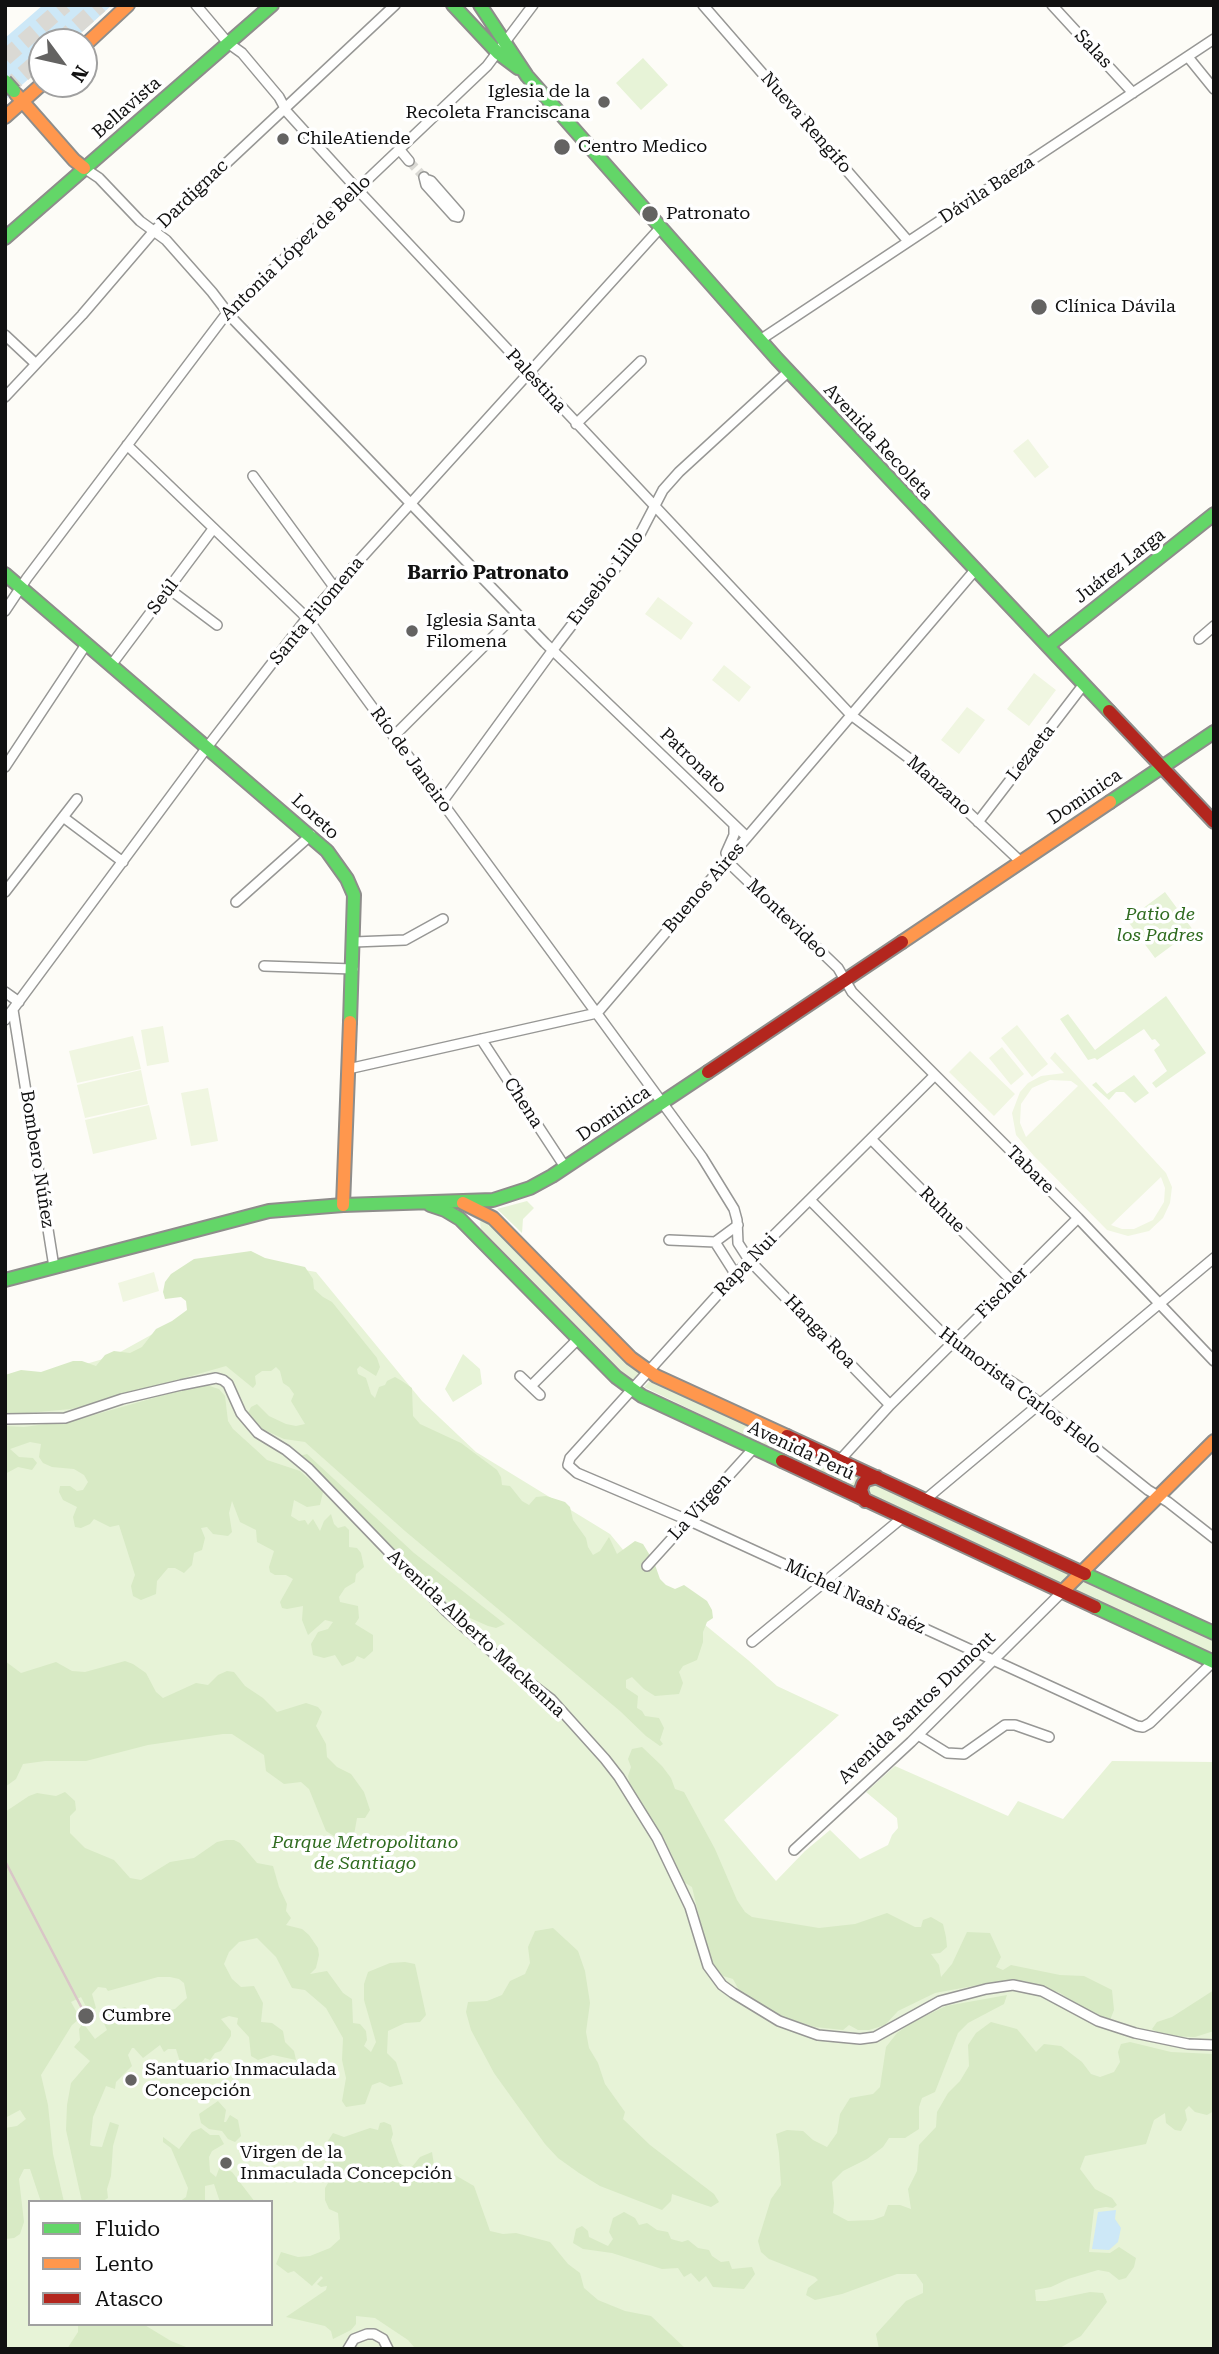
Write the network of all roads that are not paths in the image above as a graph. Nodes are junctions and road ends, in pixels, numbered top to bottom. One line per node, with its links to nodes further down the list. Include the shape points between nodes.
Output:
1 (128, 5): 10 (main road)
2 (196, 5): 13 (street, Palestina)
3 (272, 5): 13 (main road, Bellavista)
4 (395, 5): 22 (street, Dardignac)
5 (453, 5): 14 (main road, Avenida Recoleta)
6 (480, 5): 12 (main road, Avenida Recoleta)
7 (533, 5): 12 (street, Antonia López de Bello)
8 (703, 5): 31 (street, Nueva Rengifo)
9 (1052, 5): 19 (street, Salas)
10 (98, 33)
11 (1214, 39): 15 (street, Dávila Baeza)
12 (505, 40): 14 (street, Antonia López de Bello); 16 (main road, Avenida Recoleta)
13 (228, 43): 22 (street, Palestina, via 242,53); 26 (main road, Bellavista)
14 (498, 52): 16 (main road, Avenida Recoleta); 24 (street, Antonia López de Bello)
15 (1188, 57): 18 (street); 19 (street, Dávila Baeza)
16 (527, 76): 28 (main road, Avenida Recoleta)
17 (9, 86): 21 (main road, Patronato)
18 (1214, 89)
19 (1133, 93): 31 (street, Dávila Baeza)
20 (28, 97): 21 (main road)
21 (23, 101): 23 (main road); 26 (main road, Patronato)
22 (284, 107): 27 (street, Palestina); 29 (street, Dardignac)
23 (5, 117)
24 (398, 149): 25 (street); 27 (street, Antonia López de Bello)
25 (409, 161)
26 (84, 168): 29 (street, Patronato); 30 (main road, Bellavista)
27 (356, 189): 32 (street, Antonia López de Bello); 38 (street, Palestina)
28 (661, 228): 34 (main road, Avenida Recoleta); 38 (street, Santa Filomena)
29 (154, 231): 32 (street, Patronato, via 190,266); 36 (street, Dardignac)
30 (5, 238)
31 (908, 241): 34 (street, Dávila Baeza)
32 (227, 313): 41 (street, Antonia López de Bello); 43 (street, Patronato)
33 (5, 335): 36 (street)
34 (760, 340): 37 (main road, Avenida Recoleta)
35 (641, 361): 40 (street)
36 (36, 364): 39 (street, Dardignac)
37 (788, 372): 44 (street, Eusebio Lillo, via 679,472); 47 (main road, Avenida Recoleta)
38 (528, 373): 40 (street, Palestina); 43 (street, Santa Filomena)
39 (5, 397)
40 (576, 424): 44 (street, Palestina)
41 (127, 444): 46 (street, Río de Janeiro); 49 (street, Antonia López de Bello)
42 (253, 476): 50 (street)
43 (411, 502): 50 (street, Santa Filomena); 53 (street, Patronato)
44 (653, 507): 60 (street, Eusebio Lillo, via 637,540); 63 (street, Palestina)
45 (1214, 514): 59 (main road, Juárez Larga)
46 (213, 528): 51 (street, Seúl); 54 (street, Río de Janeiro)
47 (976, 569): 59 (main road, Avenida Recoleta); 63 (street, Buenos Aires)
48 (5, 574): 49 (main road, Loreto)
49 (21, 587): 52 (street, Antonia López de Bello); 58 (main road, Loreto)
50 (334, 587): 54 (street, Santa Filomena)
51 (169, 589): 55 (street); 61 (street, Seúl)
52 (5, 611)
53 (516, 614): 60 (street, Patronato); 65 (street)
54 (307, 618): 65 (street, Río de Janeiro); 66 (street, Santa Filomena)
55 (217, 625)
56 (1214, 626): 57 (street)
57 (1199, 639)
58 (87, 643): 61 (main road, Loreto); 67 (street)
59 (1048, 646): 62 (main road, Avenida Recoleta)
60 (553, 651): 70 (street, Eusebio Lillo); 74 (street, Patronato)
61 (111, 664): 66 (main road, Loreto)
62 (1084, 684): 68 (main road, Avenida Recoleta); 72 (street, Lezaeta)
63 (851, 715): 72 (street, Manzano, via 918,765); 76 (street, Buenos Aires)
64 (1214, 732): 68 (main road, Dominica)
65 (394, 736): 70 (street, Río de Janeiro)
66 (208, 746): 75 (main road, Loreto); 78 (street, Santa Filomena)
67 (5, 766)
68 (1162, 766): 73 (main road, Avenida Recoleta); 79 (main road, Dominica)
69 (77, 799): 71 (street)
70 (442, 802): 89 (street, Río de Janeiro)
71 (63, 817): 78 (street); 80 (street)
72 (978, 822): 79 (street, Manzano)
73 (1214, 822)
74 (734, 825): 76 (street, Patronato); 77 (street)
75 (311, 835): 81 (street); 83 (main road, Loreto, via 335,860 351,888)
76 (747, 837): 77 (street, Buenos Aires)
77 (728, 859): 86 (street, Montevideo, via 838,968); 89 (street, Buenos Aires)
78 (123, 862): 88 (street, Santa Filomena)
79 (1021, 862): 86 (main road, Dominica)
80 (5, 892)
81 (236, 902)
82 (443, 919): 83 (street, via 405,940)
83 (354, 942): 85 (main road, Loreto)
84 (264, 966): 85 (street)
85 (353, 969): 92 (main road, Loreto)
86 (845, 981): 93 (street, Tabare); 94 (main road, Dominica)
87 (5, 992): 88 (street)
88 (16, 1006): 90 (street, Santa Filomena); 110 (street, Bombero Núñez)
89 (597, 1013): 91 (street); 94 (street, Río de Janeiro)
90 (5, 1020)
91 (481, 1039): 92 (street); 96 (street, Chena)
92 (348, 1069): 101 (main road, Loreto)
93 (935, 1075): 95 (street, Rapa Nui); 103 (street, Tabare)
94 (662, 1103): 96 (main road, Dominica); 104 (street, via 732,1204)
95 (871, 1139): 98 (street, Rapa Nui); 115 (street, Ruhue)
96 (565, 1167): 97 (main road, Dominica, via 530,1188)
97 (492, 1200): 99 (main road, Dominica); 102 (main road)
98 (810, 1200): 109 (street, Rapa Nui); 118 (street, Humorista Carlos Helo)
99 (456, 1201): 100 (main road, Dominica); 102 (main road, Avenida Perú)
100 (422, 1204): 101 (main road, Dominica); 106 (main road, Avenida Perú, via 455,1215)
101 (343, 1205): 110 (main road, Dominica, via 268,1211)
102 (481, 1210): 106 (main road, via 476,1223); 120 (main road, Avenida Perú)
103 (1078, 1218): 115 (street, Fischer); 116 (street, Tabare)
104 (738, 1226): 107 (street); 109 (street, via 738,1242)
105 (669, 1240): 107 (street)
106 (481, 1241): 117 (main road, Avenida Perú)
107 (715, 1242): 113 (street)
108 (1214, 1258): 116 (street)
109 (749, 1261): 113 (street, Rapa Nui); 126 (street, Hanga Roa)
110 (54, 1267): 112 (main road, Dominica)
111 (5, 1270): 112 (main road)
112 (28, 1274): 114 (main road, Dominica)
113 (736, 1275): 120 (street, Rapa Nui)
114 (5, 1280)
115 (1013, 1282): 118 (street, Fischer)
116 (1159, 1304): 119 (street, Tabare); 125 (street)
117 (578, 1339): 122 (street); 123 (main road, Avenida Perú)
118 (952, 1343): 125 (street, Humorista Carlos Helo); 126 (street, Fischer)
119 (1214, 1361)
120 (649, 1371): 123 (street, Rapa Nui); 130 (main road, Avenida Perú)
121 (520, 1376): 122 (street)
122 (531, 1386): 124 (street)
123 (632, 1390): 129 (main road, Avenida Perú); 131 (street, Rapa Nui)
124 (540, 1395)
125 (1040, 1403): 133 (street, Humorista Carlos Helo); 134 (street)
126 (890, 1405): 130 (street, Fischer)
127 (5, 1419): 150 (street, Avenida Alberto Mackenna, via 65,1418 122,1399 223,1380 258,1433 309,1469 446,1611 551,1699 605,1759 657,1838 690,1907 708,1966 733,1993 779,2021 818,2035 875,2037 940,2001 1013,1985 1042,1991 1098,2021 1135,2033)
128 (1214, 1441): 133 (main road)
129 (753, 1449): 135 (main road, Avenida Perú); 137 (street, La Virgen)
130 (840, 1460): 132 (main road, Avenida Perú)
131 (568, 1465): 137 (street, Michel Nash Saéz, via 577,1473)
132 (877, 1477): 134 (main road, Avenida Perú); 135 (main road, via 863,1484)
133 (1158, 1496): 138 (street, Humorista Carlos Helo); 140 (main road)
134 (926, 1499): 140 (main road, Avenida Perú)
135 (865, 1501): 136 (main road, Avenida Perú)
136 (902, 1518): 141 (street); 142 (main road, Avenida Perú)
137 (690, 1521): 139 (street, La Virgen); 141 (street, Michel Nash Saéz)
138 (1214, 1538)
139 (647, 1566)
140 (1082, 1572): 142 (main road); 143 (main road, Avenida Perú)
141 (824, 1583): 144 (street); 145 (street, Michel Nash Saéz)
142 (1063, 1591): 145 (street, Avenida Santos Dumont); 146 (main road, Avenida Perú)
143 (1214, 1633)
144 (752, 1642)
145 (992, 1659): 146 (street, Michel Nash Saéz, via 1143,1727); 147 (street, Avenida Santos Dumont)
146 (1213, 1662)
147 (918, 1735): 148 (street, via 947,1753 964,1754 1005,1725); 149 (street, Avenida Santos Dumont)
148 (1049, 1737)
149 (794, 1850)
150 (1214, 2045)
151 (348, 2349): 152 (street, via 354,2339 374,2334)
152 (388, 2349)

